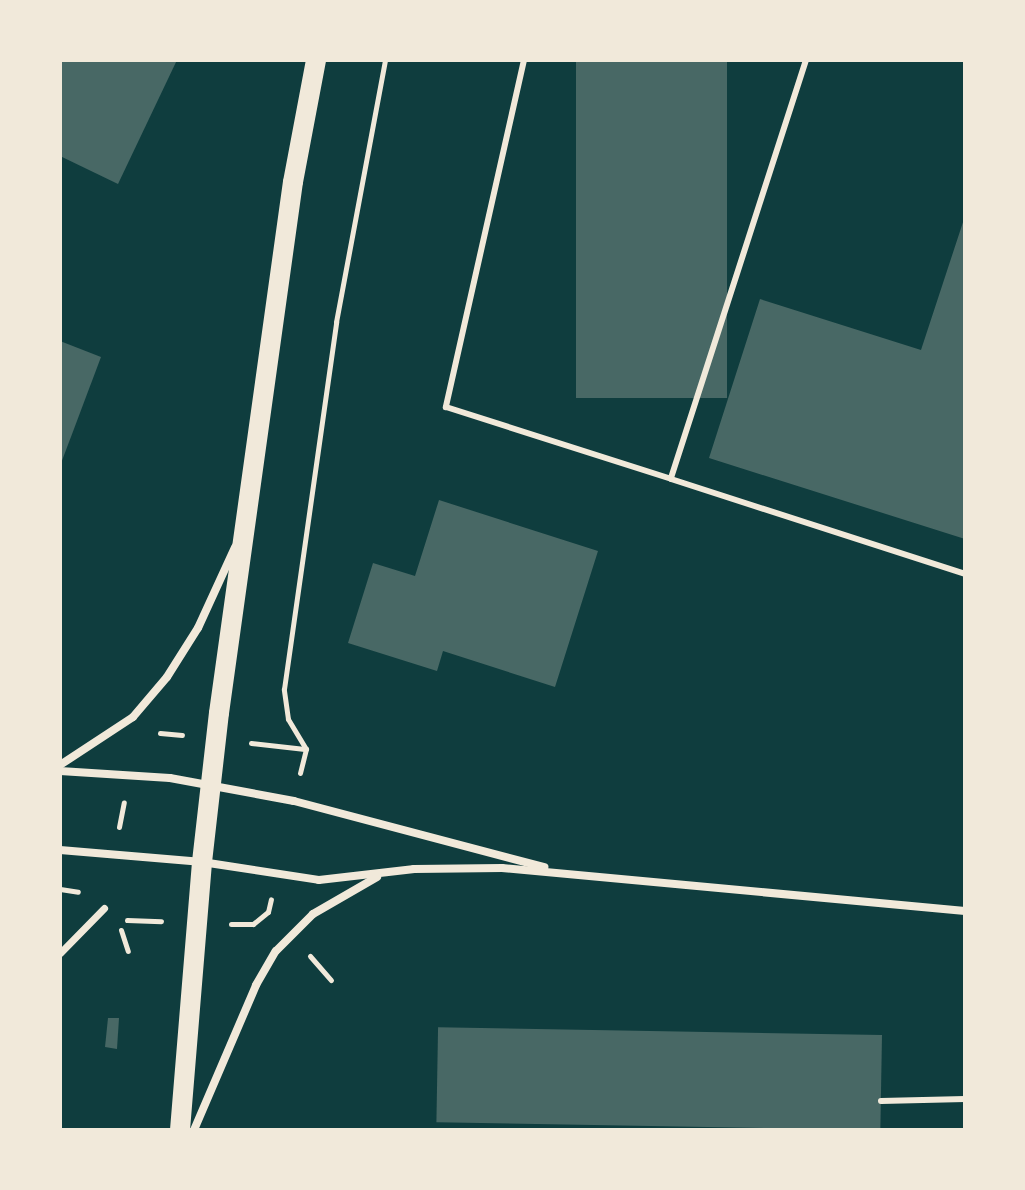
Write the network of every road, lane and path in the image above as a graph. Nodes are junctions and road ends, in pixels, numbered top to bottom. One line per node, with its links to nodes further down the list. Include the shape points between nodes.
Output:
1 (316, 60): 6 (main road)
2 (385, 60): 8 (path, via 336,322 284,689 288,719)
3 (524, 60): 5 (lane, via 446,407)
4 (806, 60): 5 (lane)
5 (671, 479): 7 (lane)
6 (243, 528): 9 (street, via 198,628 167,677 133,717); 11 (main road)
7 (965, 574)
8 (306, 749)
9 (60, 768): 10 (street)
10 (129, 774): 11 (street); 13 (path)
11 (210, 784): 14 (main road); 16 (street, via 304,803)
12 (60, 850): 13 (street)
13 (114, 855): 14 (street)
14 (202, 862): 15 (street, via 308,879); 22 (main road)
15 (387, 872): 16 (street, via 449,867); 23 (street, via 320,909 276,951 256,985)
16 (561, 872): 18 (street)
17 (104, 908): 19 (street)
18 (965, 911)
19 (60, 953)
20 (965, 1099): 21 (lane)
21 (881, 1101)
22 (180, 1130)
23 (194, 1130)

